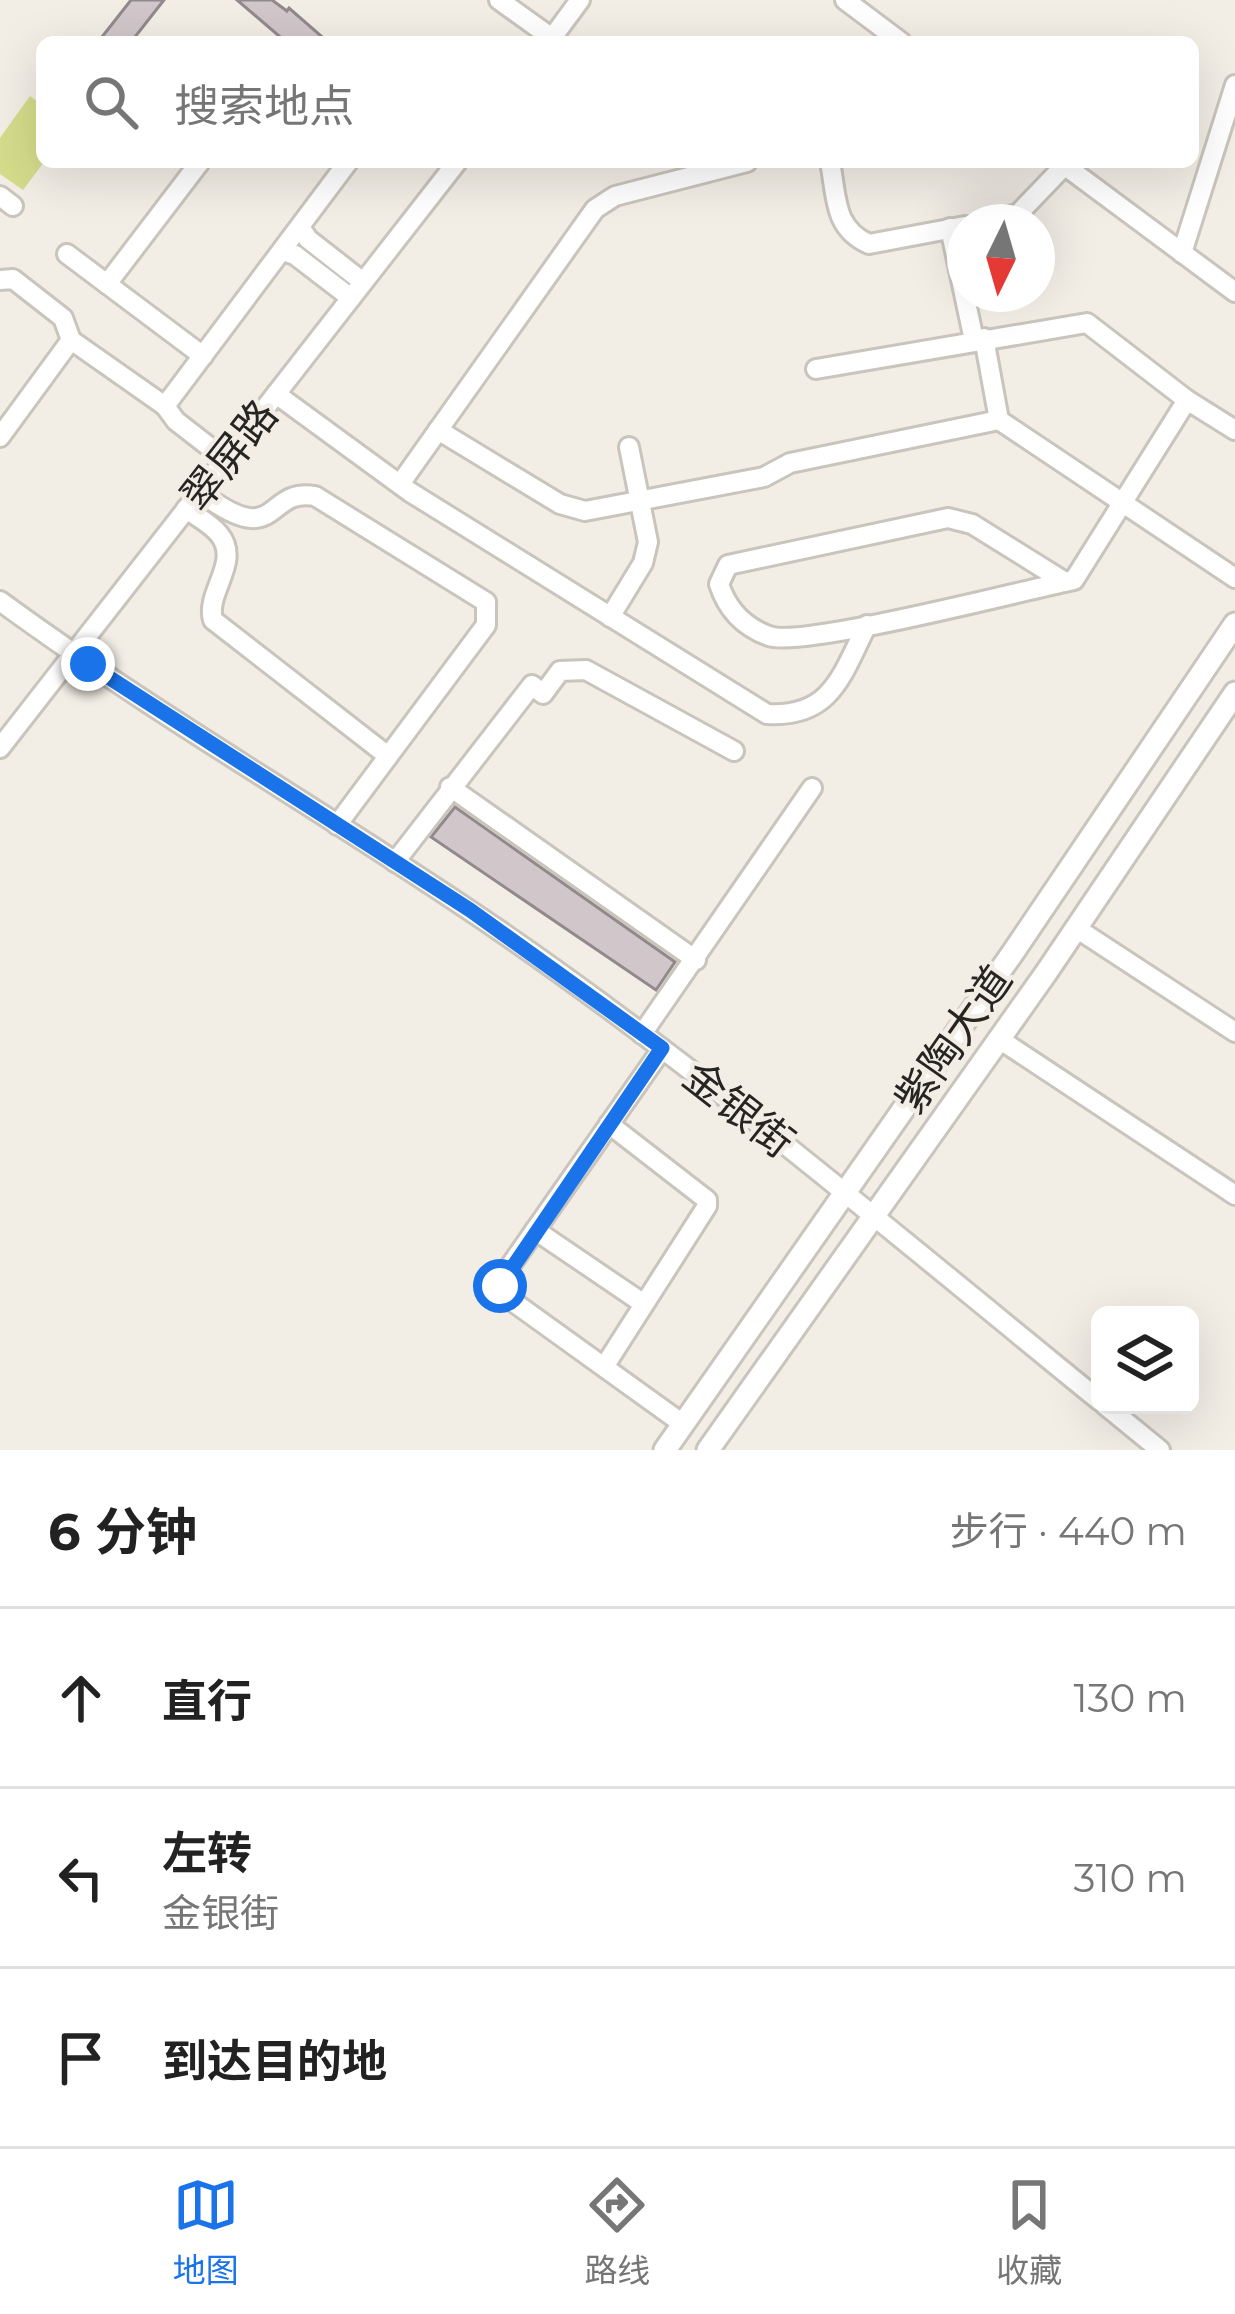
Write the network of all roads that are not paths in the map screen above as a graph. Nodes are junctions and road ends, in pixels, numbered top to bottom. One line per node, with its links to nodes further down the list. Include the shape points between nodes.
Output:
1 (499, 0): 4 (street)
2 (580, 0): 5 (street)
3 (845, 0): 6 (street)
4 (545, 36)
5 (553, 36)
6 (893, 36)
7 (1235, 85): 19 (street)
8 (195, 168): 22 (street)
9 (344, 168): 16 (street)
10 (452, 168): 23 (street, 翠屏路)
11 (724, 168): 34 (street, via 615,196 595,209)
12 (831, 168): 17 (street, via 843,226 857,238 869,244)
13 (1059, 168): 15 (street)
14 (1068, 168): 19 (street)
15 (1027, 204)
16 (300, 227): 18 (street); 23 (street)
17 (947, 229)
18 (282, 251): 23 (street); 28 (street)
19 (1183, 253): 24 (street)
20 (67, 254): 22 (street)
21 (0, 280): 27 (street, via 13,279 63,318)
22 (107, 284): 28 (street)
23 (357, 290): 30 (street, 翠屏路)
24 (1235, 292)
25 (974, 312): 26 (street)
26 (979, 339): 29 (street); 31 (street, via 1087,322); 33 (street)
27 (71, 340): 32 (street); 36 (street)
28 (203, 356): 32 (street)
29 (816, 369)
30 (276, 394): 38 (street, 翠屏路); 39 (street)
31 (1187, 400): 35 (street); 42 (street)
32 (165, 406): 38 (street)
33 (999, 420): 41 (street); 42 (street)
34 (438, 430): 39 (street); 41 (street, via 568,508)
35 (1235, 430)
36 (0, 437)
37 (629, 447): 41 (street)
38 (225, 459): 40 (street, 翠屏路)
39 (400, 484): 47 (street)
40 (200, 492): 43 (street, 翠屏路); 54 (street, via 245,518 267,517 298,495 315,496 486,602 486,625)
41 (640, 501): 47 (street, via 647,550)
42 (1124, 504): 44 (street); 45 (street, via 1081,574)
43 (186, 509): 50 (street, 翠屏路); 54 (street, via 224,545 213,620)
44 (1235, 578)
45 (1065, 582): 49 (street); 49 (street, via 972,524 948,518 728,565 720,574 719,589 740,620 773,638)
46 (0, 601): 50 (street, 金银街)
47 (610, 616): 49 (street, via 779,715 832,694)
48 (1235, 624): 67 (main road, 紫陶大道)
49 (867, 625)
50 (74, 653): 52 (street, 翠屏路); 57 (street, 金银街)
51 (1235, 693): 59 (main road, 紫陶大道)
52 (0, 748)
53 (734, 752): 55 (street, via 586,670 567,669 543,694 532,685)
54 (388, 756): 57 (street)
55 (450, 787): 58 (street); 60 (street)
56 (812, 788): 60 (street)
57 (337, 825): 58 (street, 金银街)
58 (395, 862): 62 (street, 金银街)
59 (1076, 928): 61 (street); 63 (main road, 紫陶大道)
60 (695, 960): 62 (street)
61 (1235, 1032)
62 (642, 1034): 64 (street, 金银街)
63 (999, 1039): 66 (street); 69 (main road, 紫陶大道)
64 (662, 1048): 65 (street); 67 (street, 金银街)
65 (609, 1124): 70 (street); 71 (street, via 707,1200)
66 (1228, 1190): 68 (street)
67 (844, 1194): 69 (street, 金银街); 75 (main road, 紫陶大道)
68 (1235, 1212)
69 (873, 1216): 73 (street, 金银街); 77 (main road, 紫陶大道)
70 (535, 1230): 71 (street); 72 (street, via 501,1292)
71 (644, 1304): 72 (street)
72 (604, 1367): 75 (street)
73 (1091, 1394)
74 (1116, 1414): 78 (street, 金银街)
75 (683, 1424): 76 (main road, 紫陶大道)
76 (665, 1450)
77 (708, 1450)
78 (1160, 1450)

